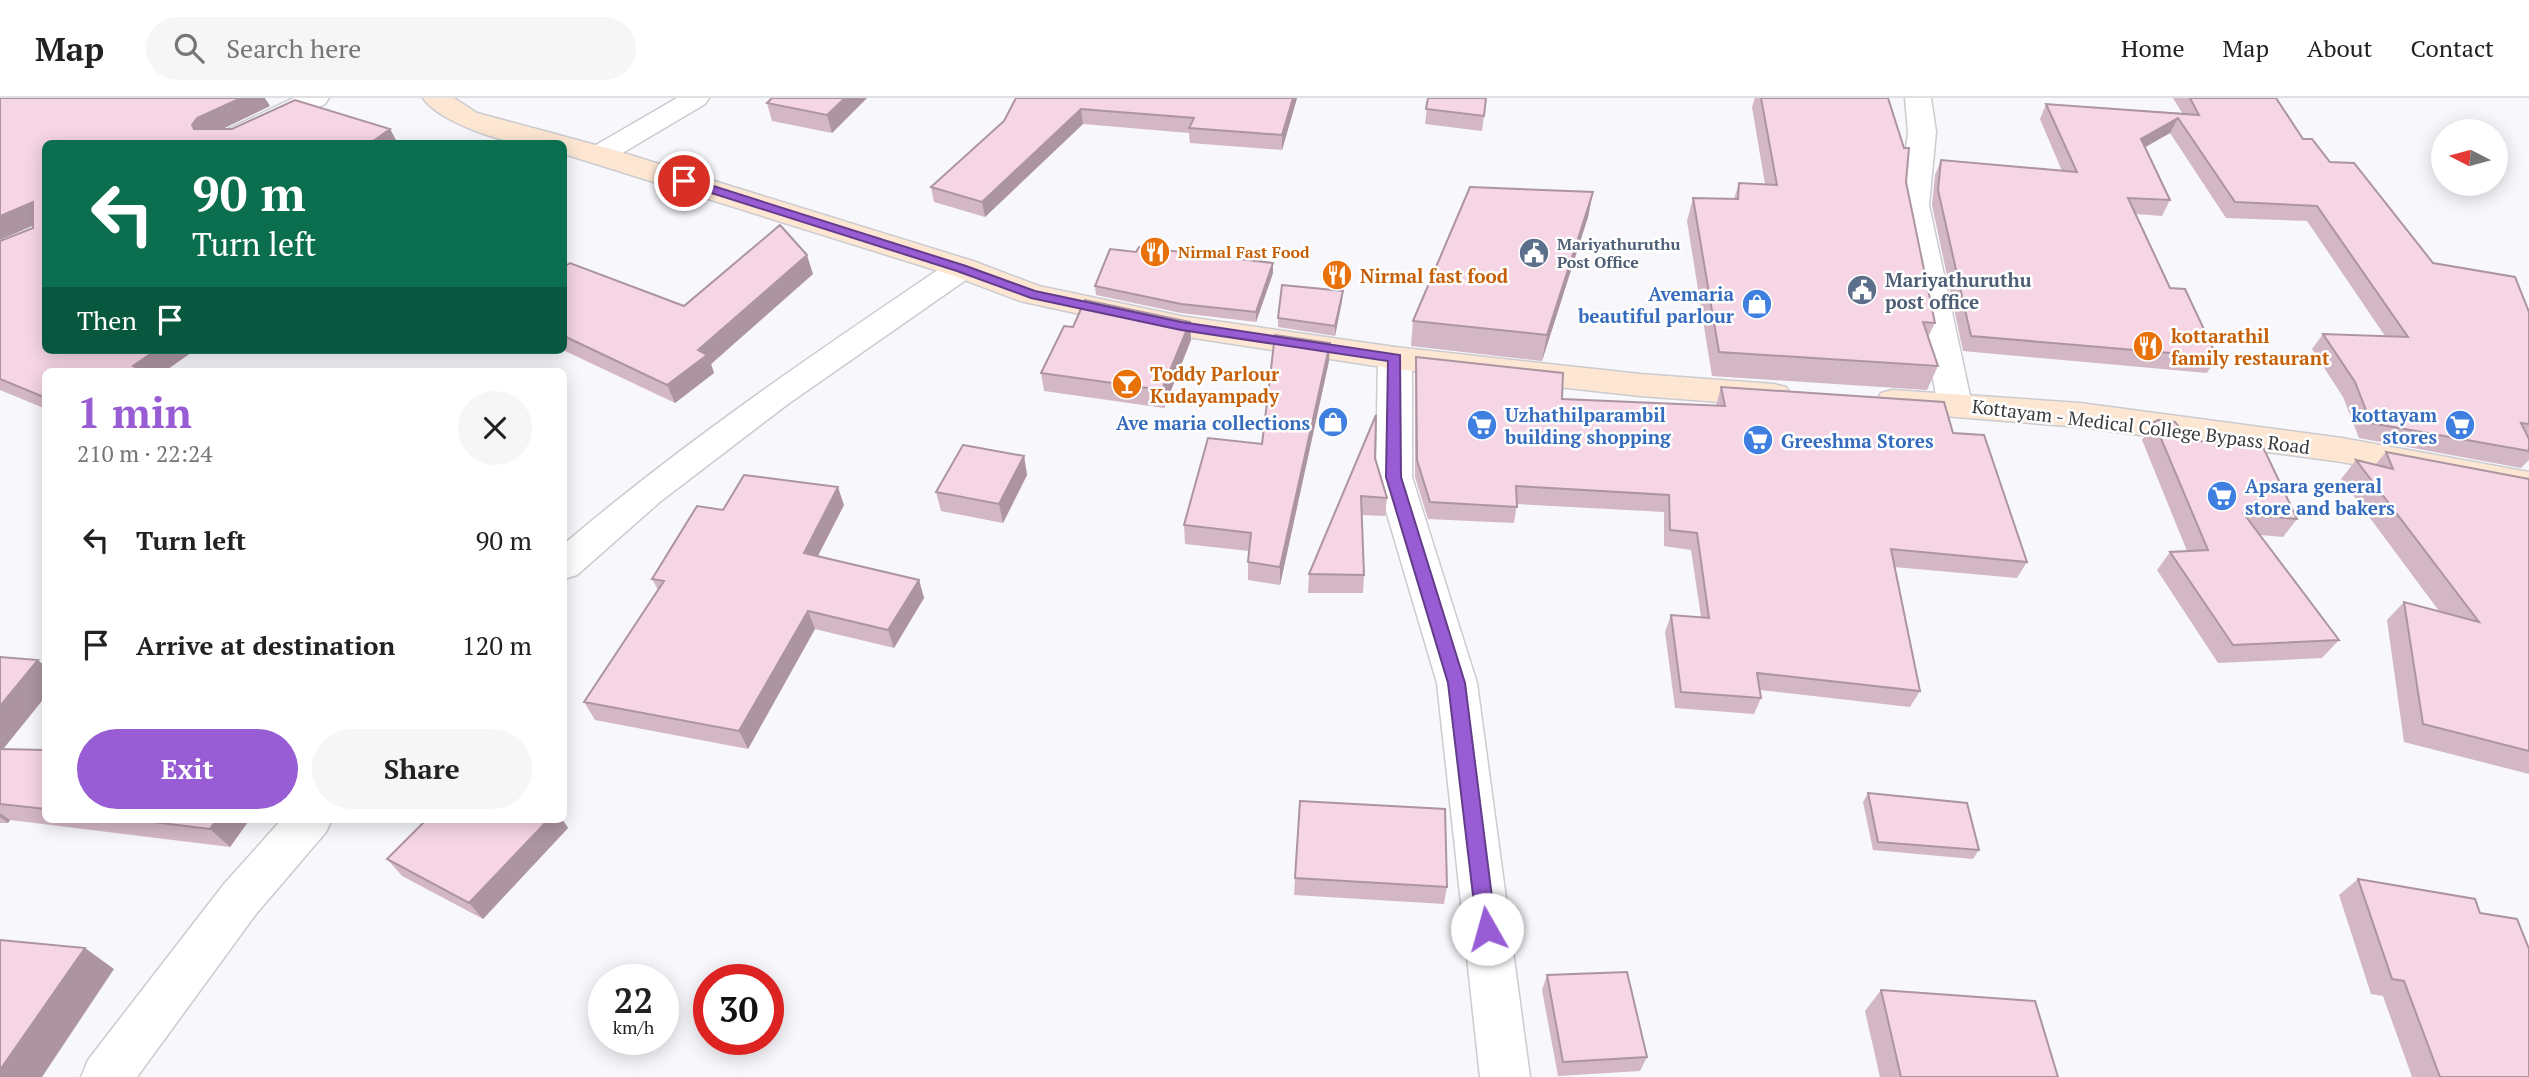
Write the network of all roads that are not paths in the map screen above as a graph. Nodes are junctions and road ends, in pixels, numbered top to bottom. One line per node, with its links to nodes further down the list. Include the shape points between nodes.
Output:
1 (316, 98): 5 (street)
2 (436, 98): 6 (main road, via 467,119)
3 (696, 98): 8 (street)
4 (1918, 98): 13 (street, via 1922,132 1914,205)
5 (227, 140)
6 (542, 140)
7 (567, 147): 8 (main road)
8 (599, 155): 9 (main road)
9 (962, 268): 10 (main road, via 1031,294 1181,326); 15 (street, via 776,396 648,492)
10 (1395, 358): 11 (main road, via 1640,385); 18 (street, via 1394,477 1457,683)
11 (1800, 396)
12 (1868, 400): 13 (main road, Kottayam - Medical College Bypass Road)
13 (1955, 405): 14 (main road, Kottayam - Medical College Bypass Road, via 2080,415 2342,450)
14 (2529, 485)
15 (567, 562)
16 (306, 823): 17 (street, via 240,899)
17 (106, 1077)
18 (1505, 1077)

